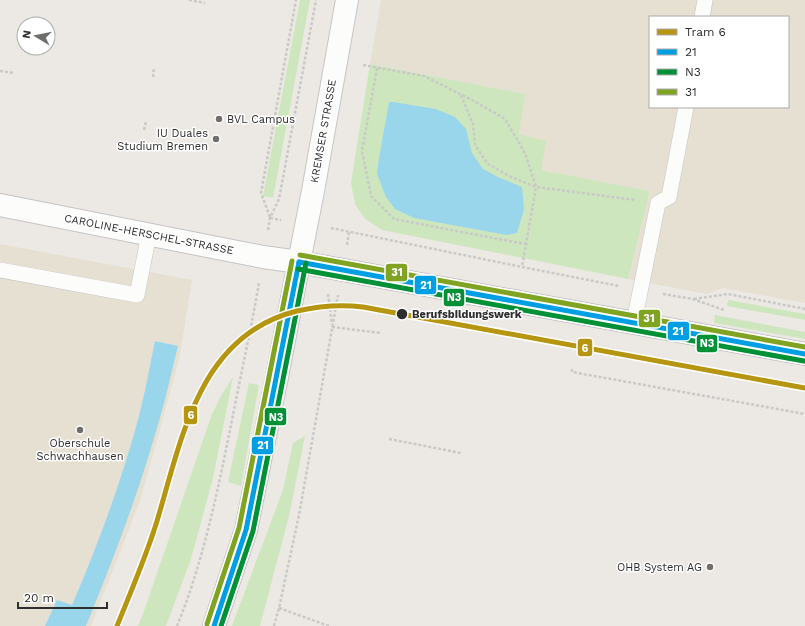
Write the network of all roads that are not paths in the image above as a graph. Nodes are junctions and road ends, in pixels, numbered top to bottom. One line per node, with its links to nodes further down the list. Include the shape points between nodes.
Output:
1 (347, 0): 7 (street, KREMSER STRASSE)
2 (705, 0): 3 (lane)
3 (702, 16)
4 (686, 108): 9 (lane, via 668,197 658,203)
5 (0, 205): 6 (street, CAROLINE-HERSCHEL-STRASSE)
6 (149, 234): 7 (street, CAROLINE-HERSCHEL-STRASSE); 8 (lane, via 137,295)
7 (299, 262): 9 (street, CAROLINE-HERSCHEL-STRASSE); 11 (street, KREMSER STRASSE, via 246,530)
8 (0, 270)
9 (634, 322): 10 (street, CAROLINE-HERSCHEL-STRASSE)
10 (805, 354)
11 (214, 626)

